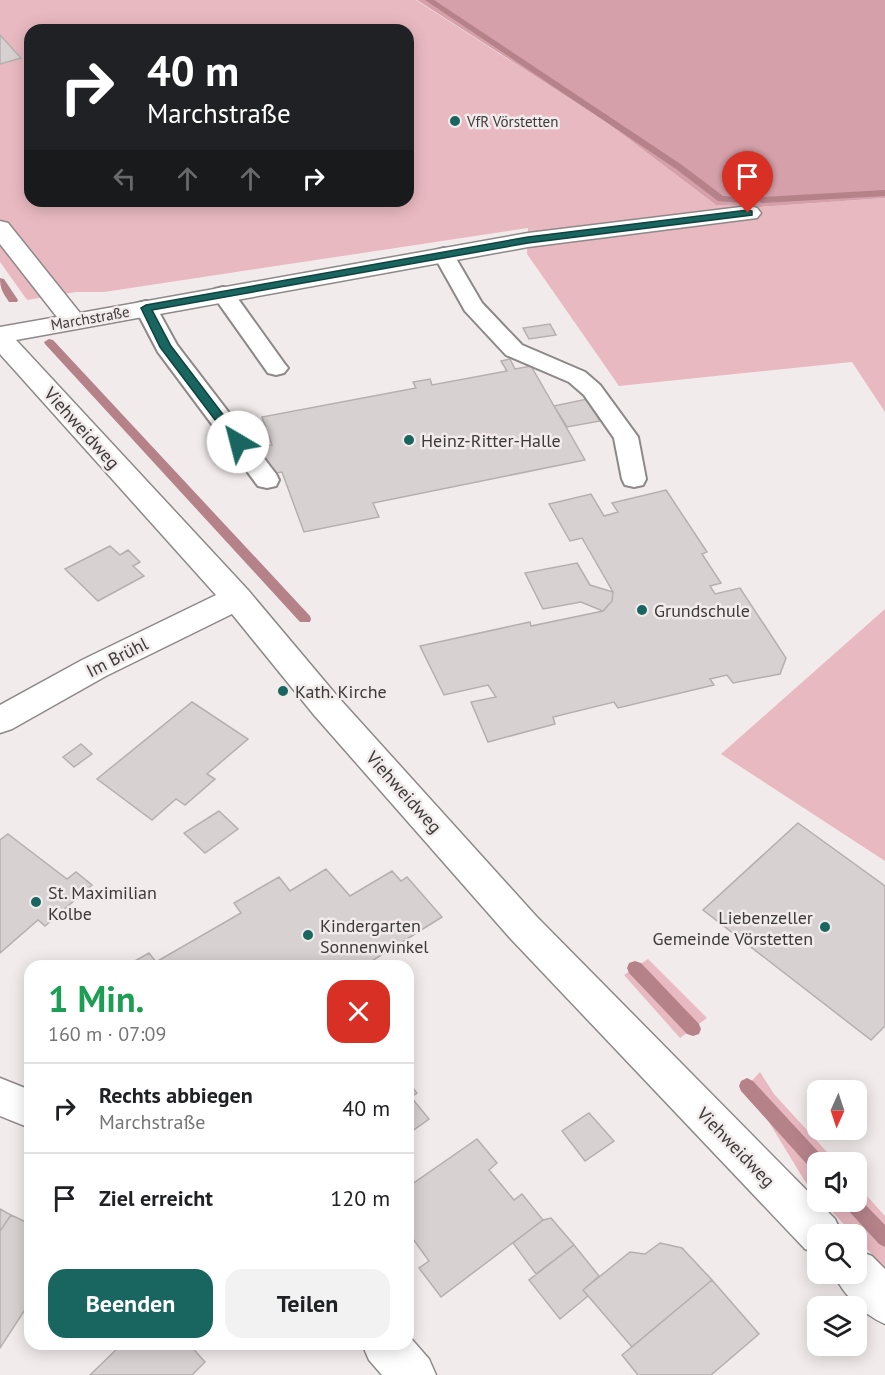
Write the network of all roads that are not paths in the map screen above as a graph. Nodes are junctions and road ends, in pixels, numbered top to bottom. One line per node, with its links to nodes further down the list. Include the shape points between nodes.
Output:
1 (748, 213): 3 (street, Marchstraße)
2 (0, 228): 6 (street)
3 (444, 254): 4 (street, Marchstraße); 9 (lane, via 473,306 514,350 577,376 592,390 626,437)
4 (223, 294): 5 (street, Marchstraße); 8 (lane)
5 (146, 308): 6 (street, Marchstraße); 10 (lane, via 166,347)
6 (73, 321): 7 (street, Marchstraße)
7 (0, 337): 11 (street, Viehweidweg)
8 (276, 368)
9 (634, 479)
10 (267, 480)
11 (237, 598): 12 (street, Im Brühl, via 94,668); 15 (street, Viehweidweg, via 326,706 523,927)
12 (0, 720)
13 (0, 1097): 14 (street)
14 (24, 1106)
15 (810, 1224)
16 (867, 1283): 17 (street)
17 (885, 1301)
18 (389, 1350): 19 (street)
19 (412, 1375)

